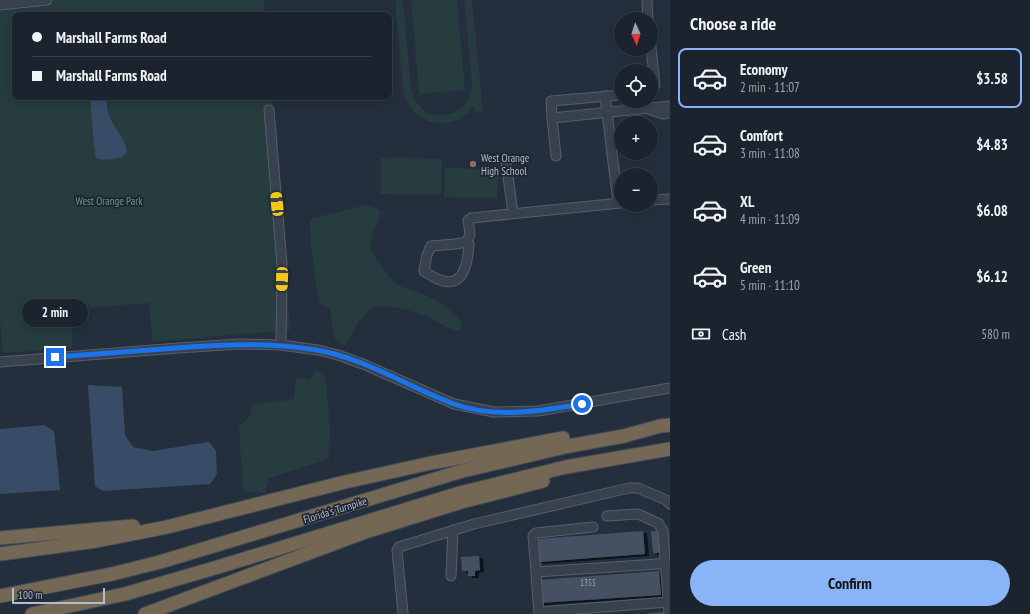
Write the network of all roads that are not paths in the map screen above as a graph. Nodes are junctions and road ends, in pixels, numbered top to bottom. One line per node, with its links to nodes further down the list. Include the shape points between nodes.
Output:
1 (47, 0): 3 (street)
2 (646, 0): 4 (street)
3 (0, 5)
4 (647, 12)
5 (614, 95): 6 (street)
6 (605, 96): 11 (street); 13 (street, via 551,101)
7 (670, 106): 8 (street)
8 (658, 107)
9 (647, 108): 11 (street); 12 (street, via 663,114)
10 (269, 110): 22 (street, via 282,264)
11 (607, 113): 13 (street); 16 (street)
12 (670, 113)
13 (552, 118): 14 (street)
14 (556, 156)
15 (506, 162): 20 (street)
16 (615, 168)
17 (670, 199): 18 (street)
18 (658, 200)
19 (614, 204): 20 (street)
20 (513, 213): 21 (street, via 471,218 468,220 470,234)
21 (467, 242): 21 (street, via 431,246 424,271 441,281 456,280 461,276 468,255)
22 (281, 345): 23 (street, via 240,344 171,348); 24 (street, via 338,355 454,404 494,412 538,411)
23 (0, 362)
24 (670, 388)
25 (665, 426): 27 (highway, via 616,428 431,463); 38 (highway, Florida's Turnpike, via 462,471 126,571)
26 (670, 449): 37 (highway, Florida's Turnpike, via 566,467 460,493); 44 (highway, via 612,466 461,502 368,531)
27 (259, 504): 32 (highway, via 166,522); 33 (highway, via 153,530 96,541)
28 (670, 504): 31 (street, via 638,488 629,488)
29 (607, 516): 34 (street, via 638,514 658,524 663,531)
30 (593, 527): 35 (street, via 536,533 533,536)
31 (453, 530): 36 (street); 40 (street, via 409,543 397,550)
32 (0, 538)
33 (0, 554)
34 (668, 565): 35 (street); 39 (street)
35 (536, 572): 41 (street)
36 (451, 576)
37 (125, 594): 42 (highway, Florida's Turnpike); 43 (highway)
38 (0, 596)
39 (668, 602): 41 (street); 45 (street)
40 (403, 613)
41 (539, 613)
42 (32, 614)
43 (61, 614)
44 (145, 614)
45 (669, 614)

